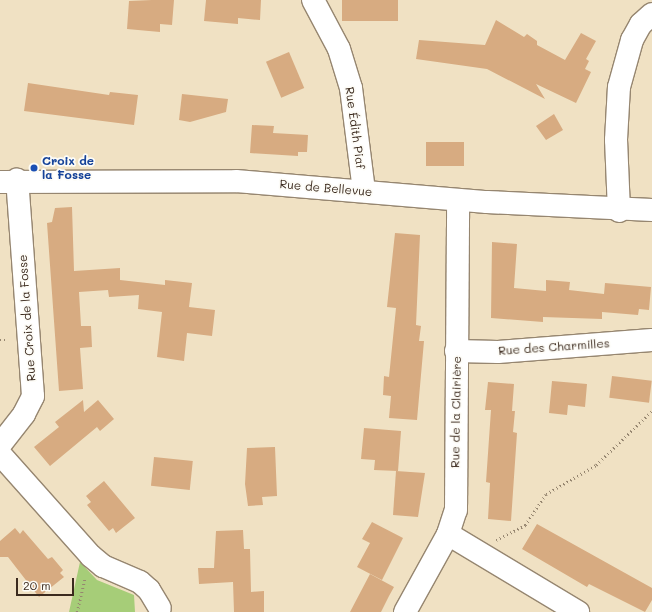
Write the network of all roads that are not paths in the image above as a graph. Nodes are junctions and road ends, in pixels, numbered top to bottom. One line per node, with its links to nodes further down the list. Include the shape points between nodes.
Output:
1 (314, 0): 4 (street, Rue Édith Piaf, via 339,49 351,88)
2 (652, 14): 7 (street, via 641,24 632,40 619,87 616,140)
3 (8, 181): 4 (street, Rue de Bellevue, via 236,181); 10 (street, Rue Croix de la Fosse, via 33,396 24,414)
4 (364, 191): 5 (street, Rue de Bellevue)
5 (458, 200): 7 (street, Rue de Bellevue); 9 (street, Rue de la Clairière)
6 (652, 210): 7 (street, Rue de Bellevue)
7 (618, 211)
8 (652, 340): 9 (street, Rue des Charmilles, via 498,352)
9 (456, 351): 12 (street, Rue de la Clairière, via 456,510)
10 (0, 445)
11 (0, 454): 13 (street, via 91,556 103,566 140,582 149,590)
12 (448, 534): 14 (street, Rue de la Clairière); 15 (street, via 472,552)
13 (160, 608)
14 (405, 612)
15 (578, 612)

